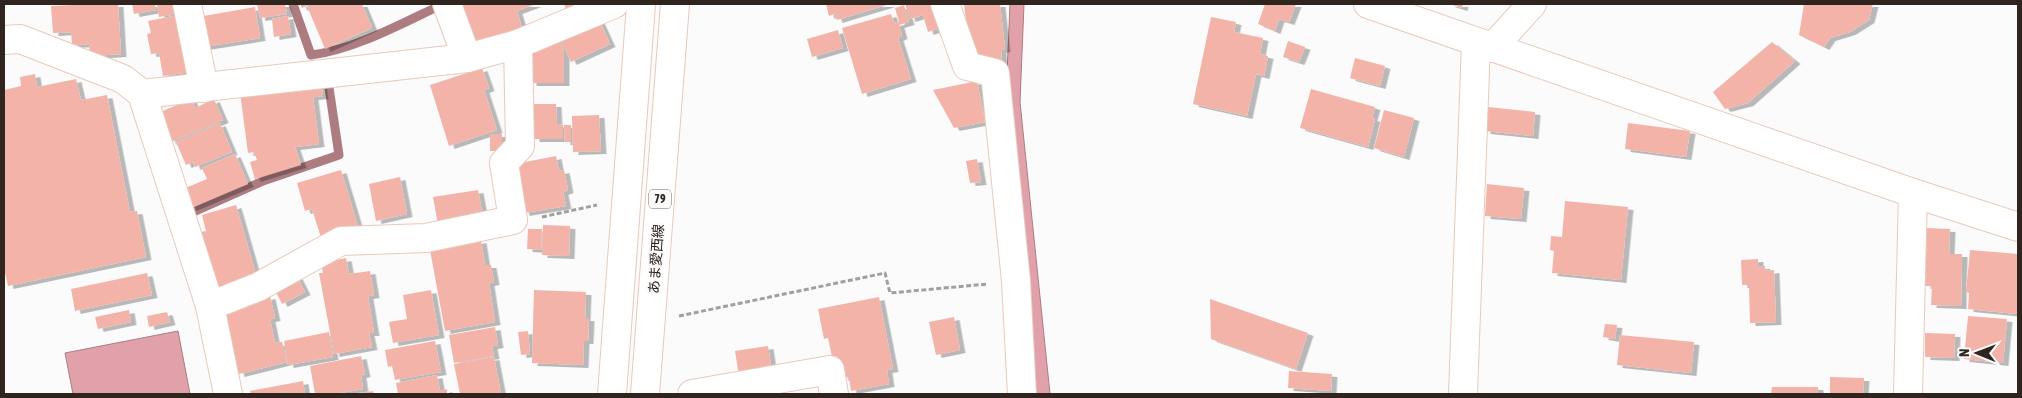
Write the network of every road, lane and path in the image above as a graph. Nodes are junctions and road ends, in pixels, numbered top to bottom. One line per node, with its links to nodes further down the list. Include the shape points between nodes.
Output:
1 (187, 4): 13 (street)
2 (447, 4): 12 (street)
3 (614, 4): 10 (street)
4 (641, 4): 16 (street)
5 (675, 4): 21 (street, あま愛西線 / 79)
6 (945, 4): 19 (street, via 967,66 995,73)
7 (1368, 4): 11 (street)
8 (1532, 4): 11 (street)
9 (4, 40): 14 (street, via 20,39 123,79)
10 (518, 44): 12 (street); 17 (street, via 520,146 504,163)
11 (1484, 45): 15 (street); 28 (street)
12 (467, 58): 13 (street)
13 (204, 88): 14 (street)
14 (142, 94): 20 (street)
15 (1913, 193): 18 (street); 29 (street)
16 (627, 199): 17 (path, via 520,222); 23 (street)
17 (513, 220): 20 (street, via 426,238 341,241 258,287)
18 (2018, 227)
19 (1016, 281): 21 (path, via 890,293 885,273); 27 (street)
20 (210, 306): 22 (street)
21 (651, 322): 24 (street, あま愛西線 / 79)
22 (228, 394)
23 (612, 394)
24 (645, 394)
25 (692, 394): 26 (street, via 830,370)
26 (834, 394)
27 (1022, 394)
28 (1462, 394)
29 (1908, 394)

